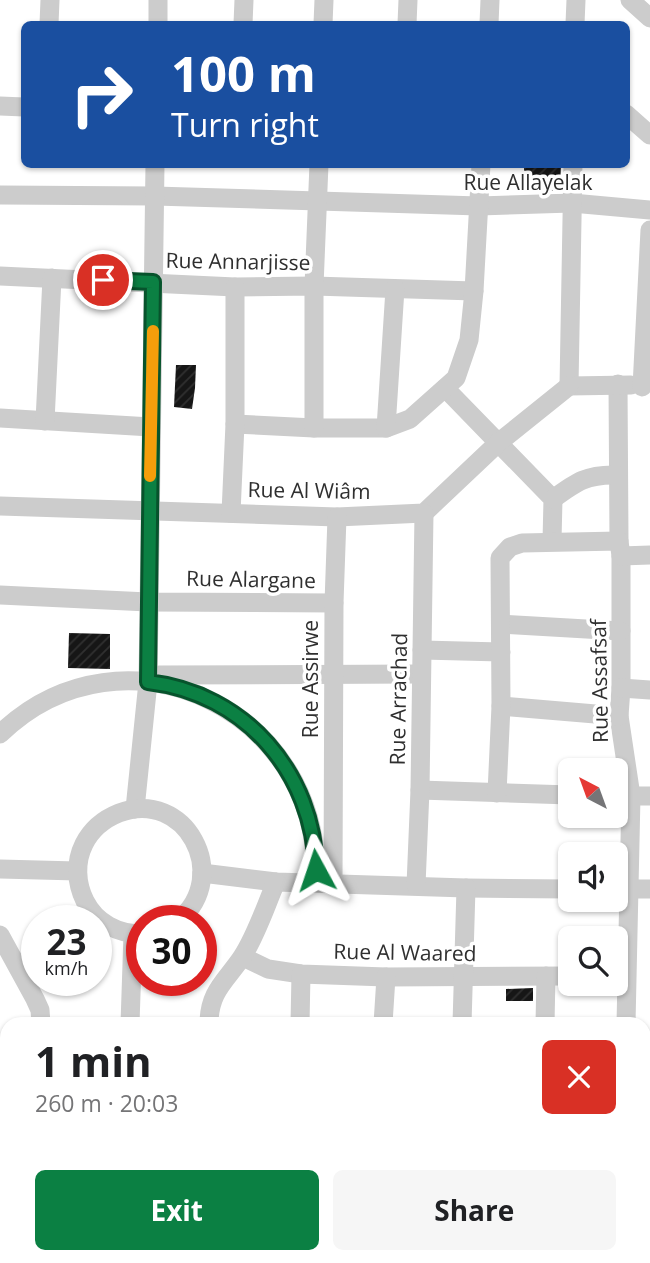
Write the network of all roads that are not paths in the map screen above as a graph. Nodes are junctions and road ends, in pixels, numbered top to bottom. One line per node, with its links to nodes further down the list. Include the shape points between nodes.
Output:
1 (50, 0): 10 (street)
2 (158, 0): 11 (street)
3 (244, 0): 12 (street)
4 (324, 0): 13 (street)
5 (408, 0): 14 (street)
6 (491, 0): 15 (street)
7 (576, 0): 16 (street)
8 (630, 0): 9 (street)
9 (650, 18)
10 (50, 21)
11 (158, 21)
12 (243, 21)
13 (323, 21)
14 (407, 21)
15 (489, 21)
16 (575, 21)
17 (0, 106): 18 (street)
18 (21, 107)
19 (630, 118): 20 (street)
20 (650, 135)
21 (155, 168): 26 (street)
22 (319, 168): 27 (street)
23 (481, 168): 29 (street)
24 (573, 168): 28 (street)
25 (0, 195): 26 (street, Rue Allayelak)
26 (155, 197): 27 (street, Rue Allayelak); 34 (street)
27 (317, 203): 29 (street, Rue Allayelak); 35 (street)
28 (572, 203): 29 (street, Rue Allayelak); 30 (street, Rue Allayelak); 41 (street)
29 (479, 206): 38 (street)
30 (650, 210)
31 (650, 230): 39 (street)
32 (0, 276): 33 (street, Rue Annarjisse)
33 (52, 278): 34 (street, Rue Annarjisse); 45 (street)
34 (153, 282): 36 (street, Rue Annarjisse); 47 (street)
35 (314, 286): 36 (street, Rue Annarjisse); 37 (street, Rue Annarjisse); 48 (street)
36 (235, 287): 46 (street)
37 (395, 289): 38 (street, Rue Annarjisse); 49 (street)
38 (474, 291): 43 (street, via 461,368)
39 (648, 307): 42 (street)
40 (618, 384): 41 (street); 42 (street); 51 (street, Rue Assafsaf)
41 (569, 386): 50 (street)
42 (646, 387)
43 (445, 388): 49 (street, via 410,419); 50 (street)
44 (0, 418): 45 (street)
45 (45, 421): 47 (street)
46 (235, 424): 48 (street); 55 (street)
47 (151, 427): 54 (street)
48 (314, 428): 49 (street)
49 (386, 428)
50 (498, 443): 52 (street); 56 (street)
51 (617, 475): 52 (street, via 579,480); 59 (street, Rue Assafsaf)
52 (553, 499): 58 (street)
53 (0, 506): 54 (street, Rue Al Wiâm)
54 (150, 510): 55 (street, Rue Al Wiâm); 62 (street)
55 (231, 513): 57 (street, Rue Al Wiâm)
56 (424, 513): 57 (street, Rue Al Wiâm); 66 (street, Rue Arrachad)
57 (337, 517): 63 (street, Rue Assirwe)
58 (552, 541): 59 (street); 64 (street, via 515,544 500,558)
59 (620, 549): 60 (street); 65 (street, Rue Assafsaf)
60 (650, 555)
61 (0, 595): 62 (street, Rue Alargane)
62 (148, 602): 63 (street, Rue Alargane); 70 (street)
63 (334, 603): 68 (street, Rue Assirwe)
64 (501, 624): 65 (street); 67 (street)
65 (621, 631): 71 (street, Rue Assafsaf)
66 (422, 650): 67 (street); 69 (street, Rue Arrachad)
67 (501, 652): 73 (street)
68 (334, 674): 69 (street); 70 (street); 86 (street, Rue Assirwe)
69 (421, 674): 76 (street, Rue Arrachad)
70 (147, 679): 75 (street, via 66,693); 80 (street); 86 (street, via 219,704 276,752 306,808)
71 (621, 688): 72 (street); 74 (street, Rue Assafsaf)
72 (650, 690)
73 (501, 706): 74 (street); 77 (street)
74 (619, 716): 79 (street, Rue Assafsaf)
75 (0, 734)
76 (420, 790): 77 (street); 87 (street, Rue Arrachad)
77 (496, 793): 78 (street)
78 (558, 795)
79 (632, 796): 81 (street, Rue Assafsaf)
80 (135, 809): 83 (street, via 115,814 94,829 83,846); 84 (street, via 161,813 183,826 198,847)
81 (627, 842)
82 (0, 869): 83 (street)
83 (77, 871): 93 (street, via 80,892 93,913 109,926)
84 (202, 873): 85 (street); 92 (street)
85 (276, 882): 86 (street); 95 (street)
86 (324, 883): 87 (street)
87 (416, 886): 88 (street)
88 (466, 888): 89 (street); 100 (street)
89 (558, 889)
90 (628, 889): 91 (street)
91 (650, 889)
92 (191, 905)
93 (126, 931)
94 (0, 934): 103 (street)
95 (243, 957): 96 (street, Rue Al Waared, via 268,969); 105 (street, via 215,992)
96 (301, 974): 99 (street, Rue Al Waared); 106 (street)
97 (546, 976): 98 (street, Rue Al Waared); 100 (street, Rue Al Waared); 109 (street)
98 (558, 976)
99 (386, 977): 100 (street, Rue Al Waared); 107 (street)
100 (464, 977): 108 (street)
101 (132, 996): 104 (street)
102 (624, 996): 110 (street, Rue Assafsaf)
103 (40, 1017)
104 (131, 1017)
105 (209, 1017)
106 (300, 1017)
107 (383, 1017)
108 (463, 1017)
109 (545, 1017)
110 (625, 1017)

